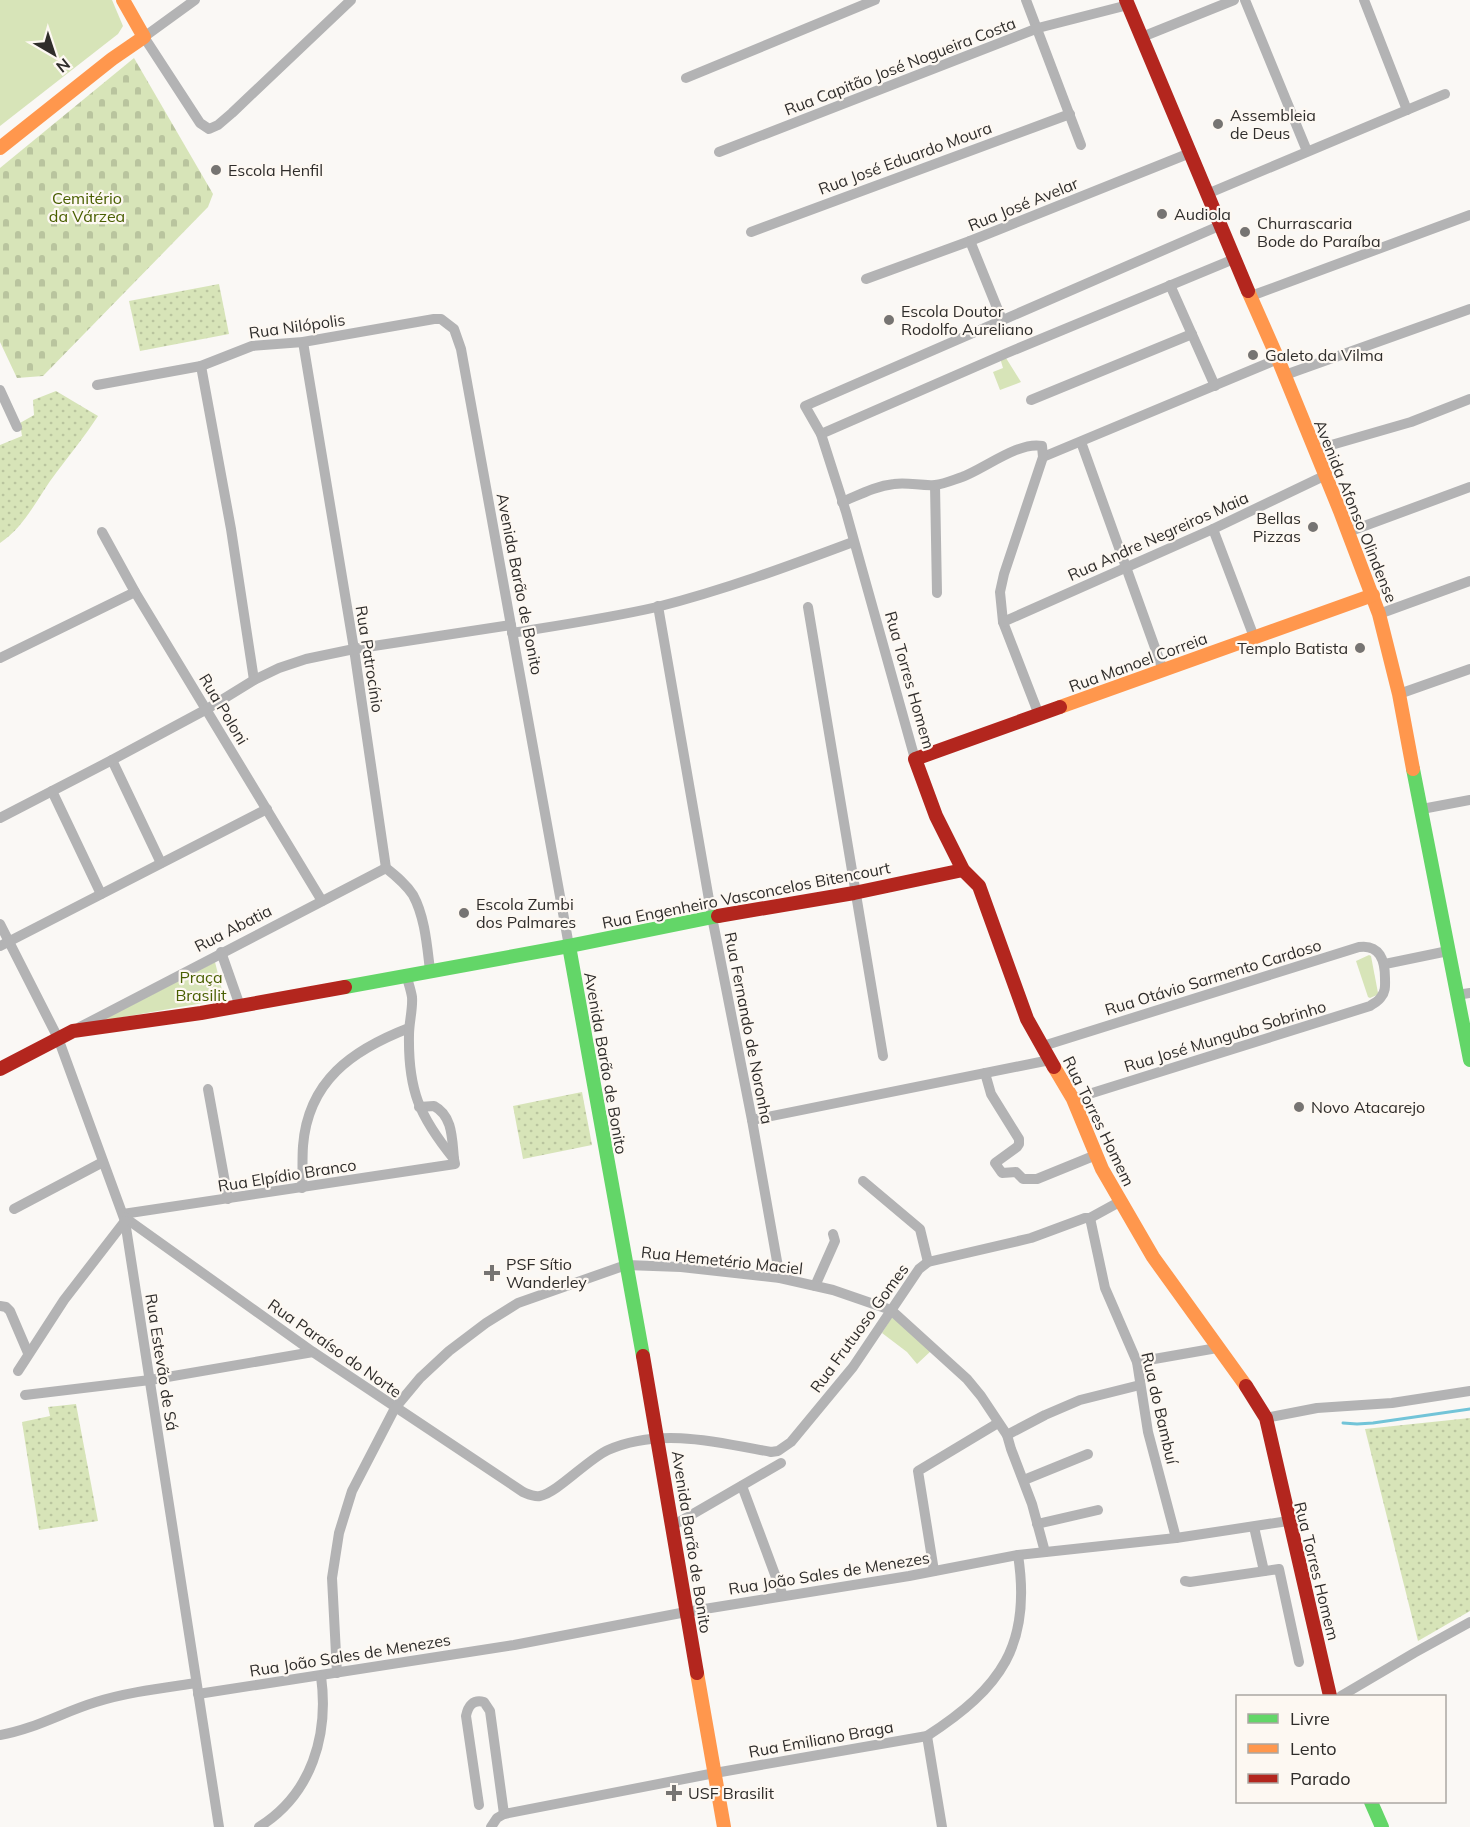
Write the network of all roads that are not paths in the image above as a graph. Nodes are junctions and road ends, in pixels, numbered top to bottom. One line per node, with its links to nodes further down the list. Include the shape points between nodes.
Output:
1 (123, 0): 11 (street)
2 (195, 0): 11 (street)
3 (351, 0): 11 (street, via 232,113 209,129 200,123)
4 (875, 0): 13 (street)
5 (1026, 0): 10 (street)
6 (1234, 0): 12 (street)
7 (1245, 0): 20 (street)
8 (1364, 0): 15 (street)
9 (1127, 2): 10 (street, Rua Capitão José Nogueira Costa); 12 (street, Avenida Afonso Olindense)
10 (1038, 28): 16 (street); 19 (street, Rua Capitão José Nogueira Costa)
11 (144, 37): 18 (street)
12 (1142, 37): 21 (street, Avenida Afonso Olindense)
13 (686, 78)
14 (1445, 94): 15 (street)
15 (1407, 110): 20 (street)
16 (1070, 114): 17 (street); 25 (street, Rua José Eduardo Moura)
17 (1081, 145)
18 (0, 148)
19 (719, 152)
20 (1307, 152): 22 (street)
21 (1190, 153): 22 (street, Avenida Afonso Olindense); 26 (street, Rua José Avelar)
22 (1207, 194): 24 (street, Avenida Afonso Olindense)
23 (1470, 215): 30 (street)
24 (1219, 226): 27 (street, Avenida Afonso Olindense); 33 (street)
25 (751, 232)
26 (970, 241): 28 (street, Rua José Avelar); 33 (street)
27 (1234, 259): 29 (street); 30 (street, Avenida Afonso Olindense)
28 (866, 279)
29 (1170, 285): 34 (street); 45 (street)
30 (1251, 296): 36 (street, Avenida Afonso Olindense)
31 (1470, 309): 38 (street)
32 (434, 320): 35 (street, Rua Nilópolis); 66 (street, Avenida Barão de Bonito, via 449,323 461,349)
33 (1002, 320): 45 (street, Rua Torres Homem, via 805,406)
34 (1192, 334): 40 (street); 43 (street)
35 (303, 342): 37 (street, Rua Nilópolis, via 252,346); 68 (street, Rua Patrocínio)
36 (1278, 359): 38 (street, Avenida Afonso Olindense); 40 (street)
37 (201, 366): 39 (street, Rua Nilópolis); 72 (street)
38 (1285, 375): 47 (street, Avenida Afonso Olindense)
39 (97, 385)
40 (1215, 386): 46 (street)
41 (0, 390): 44 (street)
42 (1470, 399): 47 (street, via 1411,422)
43 (1031, 400)
44 (17, 427)
45 (821, 434): 52 (street, Rua Torres Homem)
46 (1081, 442): 48 (street); 57 (street)
47 (1314, 450): 49 (street, Avenida Afonso Olindense)
48 (1043, 457): 50 (street, via 1042,446 1030,446); 65 (street, via 1004,574 1000,592)
49 (1326, 475): 53 (street, Rua Andre Negreiros Maia); 55 (street, Avenida Afonso Olindense)
50 (935, 485): 52 (street, via 892,484 876,488); 60 (street)
51 (1470, 487): 55 (street)
52 (844, 507): 56 (street, Rua Torres Homem)
53 (1213, 529): 57 (street, Rua Andre Negreiros Maia); 67 (street)
54 (102, 532): 59 (street, Rua Poloni)
55 (1348, 532): 61 (street, Avenida Afonso Olindense)
56 (853, 542): 62 (street, via 759,577); 76 (street, Rua Torres Homem)
57 (1125, 568): 65 (street, Rua Andre Negreiros Maia); 71 (street)
58 (1470, 581): 64 (street)
59 (135, 592): 69 (street); 74 (street, Rua Poloni)
60 (937, 593)
61 (1372, 595): 64 (street, Avenida Afonso Olindense); 67 (street, Rua Manoel Correia)
62 (658, 606): 66 (street, via 594,620); 89 (street, Rua Fernando de Noronha)
63 (808, 607): 86 (street)
64 (1379, 614): 73 (street, Avenida Afonso Olindense)
65 (1003, 622): 75 (street)
66 (512, 629): 68 (street); 92 (street, Avenida Barão de Bonito)
67 (1254, 637): 71 (street, Rua Manoel Correia)
68 (354, 649): 72 (street, via 306,659); 84 (street, Rua Patrocínio)
69 (0, 658)
70 (1470, 669): 73 (street)
71 (1163, 670): 75 (street, Rua Manoel Correia)
72 (254, 680): 74 (street)
73 (1400, 694): 81 (street, Avenida Afonso Olindense)
74 (207, 709): 77 (street); 80 (street, Rua Poloni)
75 (1039, 715): 76 (street, Rua Manoel Correia)
76 (915, 759): 85 (street, Rua Torres Homem, via 936,816)
77 (112, 760): 78 (street); 83 (street)
78 (52, 791): 82 (street); 87 (street)
79 (1470, 800): 81 (street)
80 (267, 809): 83 (street); 88 (street, Rua Poloni)
81 (1422, 809): 93 (street, Avenida Afonso Olindense)
82 (0, 818)
83 (161, 863): 87 (street)
84 (386, 867): 88 (street, Rua Abatia); 96 (street, via 412,894 421,918)
85 (963, 870): 86 (street, Rua Engenheiro Vasconcelos Bitencourt); 103 (street, Rua Torres Homem, via 979,886 1027,1019)
86 (854, 893): 89 (street, Rua Engenheiro Vasconcelos Bitencourt); 104 (street)
87 (100, 894): 91 (street)
88 (322, 901): 94 (street, Rua Abatia)
89 (711, 917): 92 (street, Rua Engenheiro Vasconcelos Bitencourt); 112 (street, Rua Fernando de Noronha)
90 (0, 924): 91 (street, Rua Estevão de Sá)
91 (4, 944): 102 (street, Rua Estevão de Sá)
92 (569, 946): 96 (street, Rua Engenheiro Vasconcelos Bitencourt); 125 (street, Avenida Barão de Bonito)
93 (1448, 951): 95 (street); 98 (street, Avenida Afonso Olindense)
94 (221, 952): 99 (street); 101 (street, Rua Abatia)
95 (1385, 964): 103 (street, Rua Otávio Sarmento Cardoso, via 1375,949 1359,947); 110 (street, Rua José Munguba Sobrinho, via 1385,988 1370,1006)
96 (430, 970): 97 (street, Rua Engenheiro Vasconcelos Bitencourt)
97 (406, 974): 99 (street, Rua Engenheiro Vasconcelos Bitencourt); 100 (street, via 412,998)
98 (1463, 994): 105 (street, Avenida Afonso Olindense)
99 (240, 1006): 101 (street, Rua Engenheiro Vasconcelos Bitencourt)
100 (409, 1028): 111 (street, via 411,1079); 117 (street, via 361,1050 324,1085 311,1110 303,1144)
101 (73, 1031): 102 (street, Rua Abatia)
102 (58, 1038): 107 (street, Rua Abatia); 114 (street, Rua Estevão de Sá)
103 (1043, 1046): 106 (street, Rua Torres Homem)
104 (883, 1056)
105 (1470, 1059)
106 (1050, 1060): 108 (street); 110 (street, Rua Torres Homem)
107 (0, 1069)
108 (985, 1073): 112 (street); 113 (street, via 991,1094 1019,1139 1017,1147 995,1163 1002,1173 1016,1172 1023,1179 1034,1179)
109 (208, 1089): 118 (street)
110 (1073, 1099): 113 (street, Rua Torres Homem)
111 (419, 1107): 115 (street); 115 (street, via 434,1106 446,1117)
112 (752, 1120): 126 (street, Rua Fernando de Noronha)
113 (1096, 1155): 119 (street, Rua Torres Homem)
114 (103, 1162): 120 (street); 121 (street, Rua Estevão de Sá)
115 (454, 1162): 117 (street, Rua Elpídio Branco)
116 (863, 1181): 124 (street, via 920,1229)
117 (302, 1188): 118 (street, Rua Elpídio Branco)
118 (228, 1199): 121 (street, Rua Elpídio Branco)
119 (1120, 1202): 122 (street, Rua Frutuoso Gomes); 130 (street, Rua Torres Homem)
120 (14, 1209)
121 (124, 1217): 131 (street, Rua Paraíso do Norte); 132 (street); 135 (street, Rua Estevão de Sá)
122 (1090, 1218): 124 (street, Rua Frutuoso Gomes, via 1031,1238); 133 (street, Rua do Bambuí, via 1106,1288)
123 (833, 1234): 127 (street, via 835,1241)
124 (928, 1262): 129 (street, Rua Frutuoso Gomes, via 918,1269)
125 (626, 1265): 126 (street, Rua Hemetério Maciel); 139 (street, Rua Hemetério Maciel, via 518,1303 449,1351); 143 (street, Avenida Barão de Bonito)
126 (780, 1278): 127 (street, Rua Hemetério Maciel)
127 (815, 1286): 129 (street, Rua Hemetério Maciel)
128 (0, 1306): 132 (street, via 9,1309)
129 (891, 1310): 141 (street, Rua Hemetério Maciel, via 967,1379); 143 (street, Rua Frutuoso Gomes, via 853,1367 783,1449 774,1452 694,1439)
130 (1217, 1348): 133 (street); 140 (street, Rua Torres Homem)
131 (313, 1352): 135 (street); 139 (street, Rua Paraíso do Norte)
132 (28, 1353): 134 (street)
133 (1137, 1362): 136 (street, Rua do Bambuí)
134 (18, 1371)
135 (150, 1380): 138 (street); 165 (street, Rua Estevão de Sá)
136 (1140, 1385): 142 (street, via 1080,1400); 153 (street, Rua do Bambuí)
137 (1470, 1391): 140 (street, via 1392,1403 1317,1408)
138 (25, 1395)
139 (396, 1408): 143 (street, Rua Paraíso do Norte, via 534,1496 552,1491 607,1450); 163 (street, Rua Hemetério Maciel, via 352,1491 339,1533 332,1578)
140 (1266, 1418): 149 (street, Rua Torres Homem)
141 (998, 1424): 142 (street, Rua Hemetério Maciel); 156 (street, via 918,1471)
142 (1007, 1435): 146 (street, Rua Hemetério Maciel)
143 (658, 1439): 151 (street, Avenida Barão de Bonito)
144 (1088, 1454): 146 (street)
145 (781, 1463): 147 (street)
146 (1024, 1480): 150 (street, Rua Hemetério Maciel)
147 (742, 1486): 151 (street); 159 (street)
148 (1098, 1510): 150 (street)
149 (1288, 1521): 152 (street, Rua João Sales de Menezes); 166 (street, Rua Torres Homem)
150 (1037, 1524): 154 (street, Rua Hemetério Maciel)
151 (672, 1526): 160 (street, Avenida Barão de Bonito)
152 (1254, 1527): 153 (street, Rua João Sales de Menezes); 157 (street)
153 (1176, 1538): 154 (street, Rua João Sales de Menezes)
154 (1045, 1552): 155 (street, Rua João Sales de Menezes)
155 (1018, 1555): 156 (street, Rua João Sales de Menezes); 169 (street, Rua Emiliano Braga, via 1023,1598 1012,1647 998,1674 978,1699)
156 (934, 1571): 159 (street, Rua João Sales de Menezes)
157 (1264, 1571): 158 (street); 162 (street, via 1279,1569)
158 (1185, 1581)
159 (783, 1596): 160 (street, Rua João Sales de Menezes)
160 (686, 1612): 163 (street, Rua João Sales de Menezes); 170 (street, Avenida Barão de Bonito)
161 (1470, 1622): 167 (street)
162 (1299, 1662)
163 (337, 1673): 164 (street, Rua João Sales de Menezes)
164 (321, 1676): 165 (street, Rua João Sales de Menezes); 175 (street, via 324,1723 310,1769 283,1808)
165 (197, 1688): 168 (street, Rua João Sales de Menezes, via 142,1692 96,1702 38,1726); 174 (street, Rua Estevão de Sá)
166 (1330, 1695)
167 (1343, 1695)
168 (0, 1735)
169 (927, 1736): 170 (street, Rua Emiliano Braga); 178 (street)
170 (715, 1773): 173 (street, Rua Emiliano Braga); 177 (street, Avenida Barão de Bonito)
171 (1371, 1803): 179 (street)
172 (479, 1805): 173 (street, via 466,1716 471,1704 479,1701 490,1711)
173 (504, 1814): 176 (street)
174 (219, 1827)
175 (259, 1827)
176 (491, 1827)
177 (724, 1827)
178 (942, 1827)
179 (1382, 1827)

